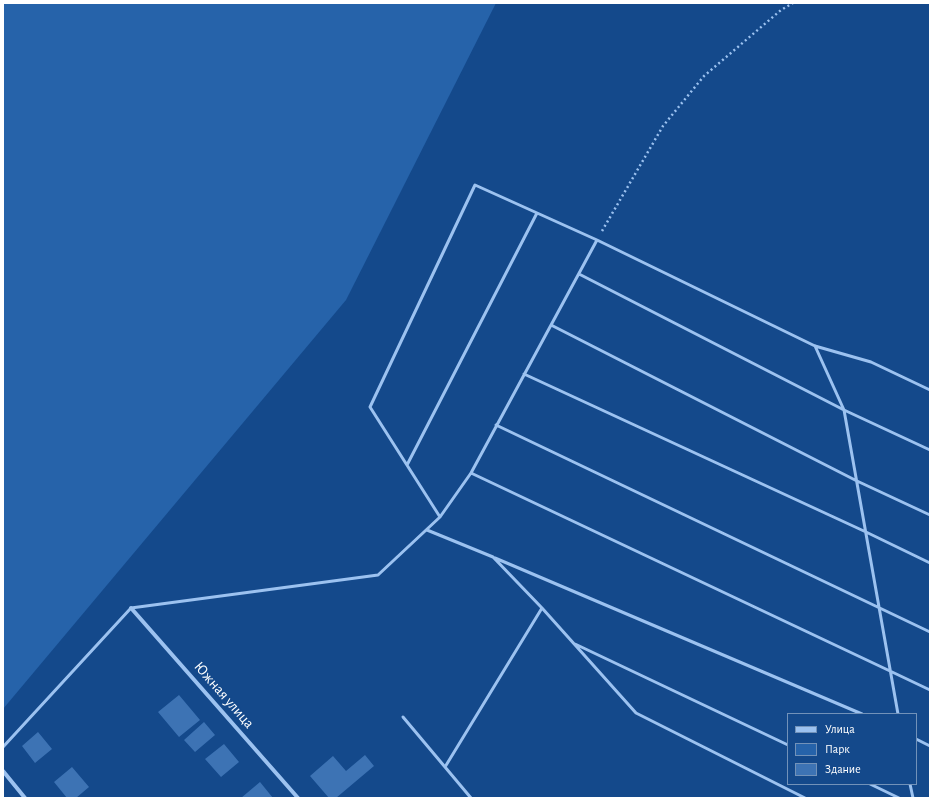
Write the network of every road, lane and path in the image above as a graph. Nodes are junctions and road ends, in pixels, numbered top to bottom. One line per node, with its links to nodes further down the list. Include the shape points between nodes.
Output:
1 (793, 3): 3 (path, via 781,10 704,76 662,126)
2 (537, 213): 3 (lane); 12 (lane); 12 (lane, via 475,185 370,407)
3 (597, 240): 4 (lane); 6 (lane)
4 (579, 274): 5 (lane); 9 (lane)
5 (551, 325): 7 (lane); 14 (lane)
6 (816, 346): 8 (lane, via 871,362); 9 (lane)
7 (524, 374): 10 (lane); 18 (lane)
8 (930, 390)
9 (844, 410): 11 (lane); 14 (lane)
10 (496, 425): 13 (lane); 23 (lane)
11 (930, 450)
12 (407, 465): 16 (lane)
13 (471, 473): 16 (lane); 26 (lane)
14 (857, 481): 15 (lane); 18 (lane)
15 (930, 515)
16 (440, 517): 17 (lane)
17 (427, 530): 19 (lane); 21 (lane, via 378,575)
18 (866, 532): 20 (lane); 23 (lane)
19 (493, 557): 22 (lane); 28 (lane)
20 (930, 563)
21 (131, 608): 34 (lane); 40 (street, Южная улица)
22 (542, 608): 25 (lane); 35 (lane)
23 (879, 608): 24 (lane); 26 (lane)
24 (930, 632)
25 (573, 643): 32 (lane); 42 (lane, via 636,713)
26 (890, 671): 27 (lane); 29 (lane)
27 (930, 690)
28 (860, 713)
29 (898, 713)
30 (403, 717): 35 (lane)
31 (917, 740): 33 (lane)
32 (787, 745)
33 (930, 746)
34 (3, 747)
35 (445, 767): 41 (lane)
36 (3, 772): 39 (street)
37 (872, 785): 43 (lane)
38 (910, 785): 44 (lane)
39 (25, 798)
40 (298, 798)
41 (471, 798)
42 (805, 798)
43 (899, 798)
44 (913, 798)

